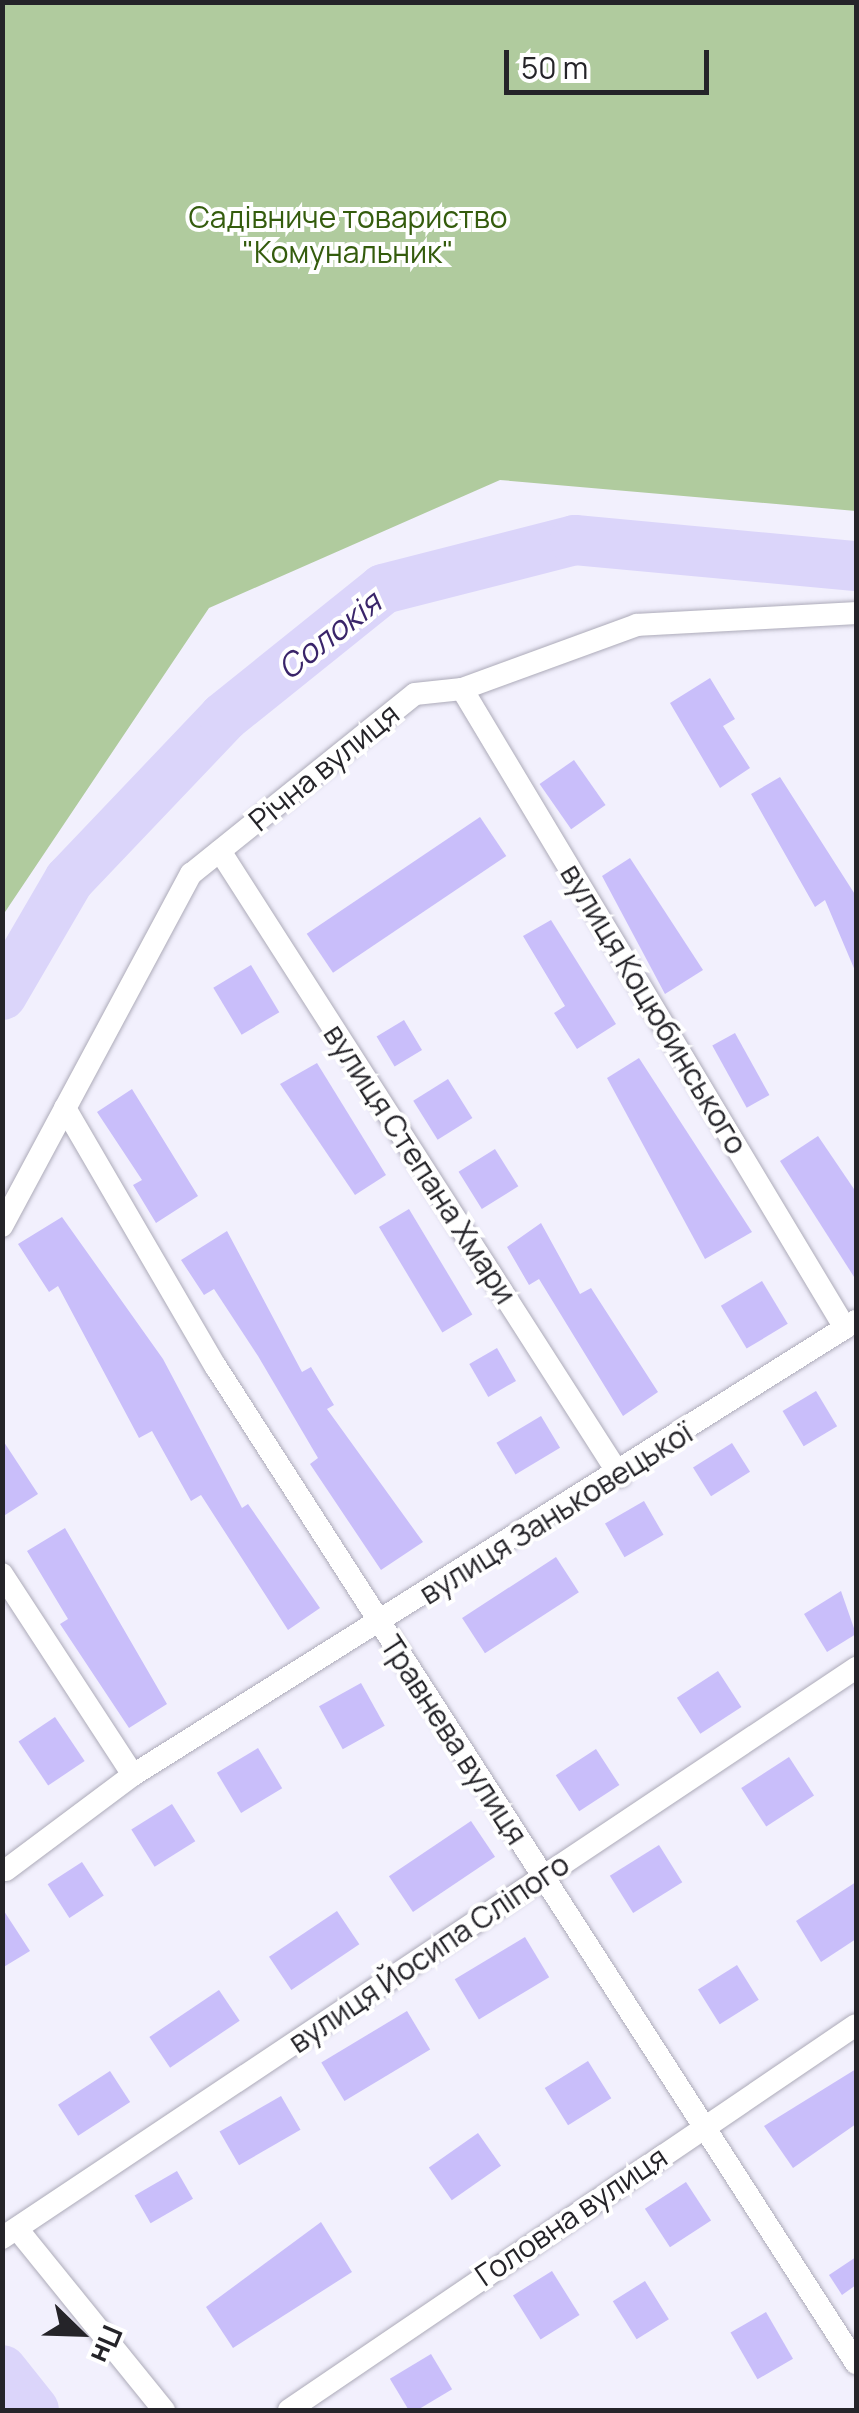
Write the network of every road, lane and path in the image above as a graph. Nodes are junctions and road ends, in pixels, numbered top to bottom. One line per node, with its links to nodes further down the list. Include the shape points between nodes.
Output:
1 (856, 614): 2 (street, Річна вулиця, via 638,626)
2 (462, 689): 3 (street, Річна вулиця, via 414,694); 6 (street, вулиця Коцюбинського)
3 (220, 851): 4 (street, Річна вулиця, via 190,874); 7 (street, вулиця Степана Хмари)
4 (65, 1108): 5 (street, Річна вулиця); 9 (street, Травнева вулиця)
5 (2, 1226)
6 (851, 1325): 7 (street, вулиця Заньковецької)
7 (620, 1476): 9 (street, вулиця Заньковецької)
8 (2, 1574): 11 (street)
9 (378, 1624): 11 (street, вулиця Заньковецької); 13 (street, Травнева вулиця)
10 (856, 1668): 13 (street, вулиця Йосипа Сліпого)
11 (133, 1775): 12 (street, вулиця Заньковецької)
12 (6, 1870)
13 (544, 1875): 15 (street, Травнева вулиця); 16 (street, вулиця Йосипа Сліпого)
14 (856, 2025): 15 (street, Головна вулиця)
15 (705, 2124): 17 (street, Травнева вулиця); 20 (street, Головна вулиця)
16 (10, 2234): 19 (street)
17 (850, 2331): 18 (street, Травнева вулиця)
18 (856, 2364)
19 (164, 2410)
20 (289, 2410)

